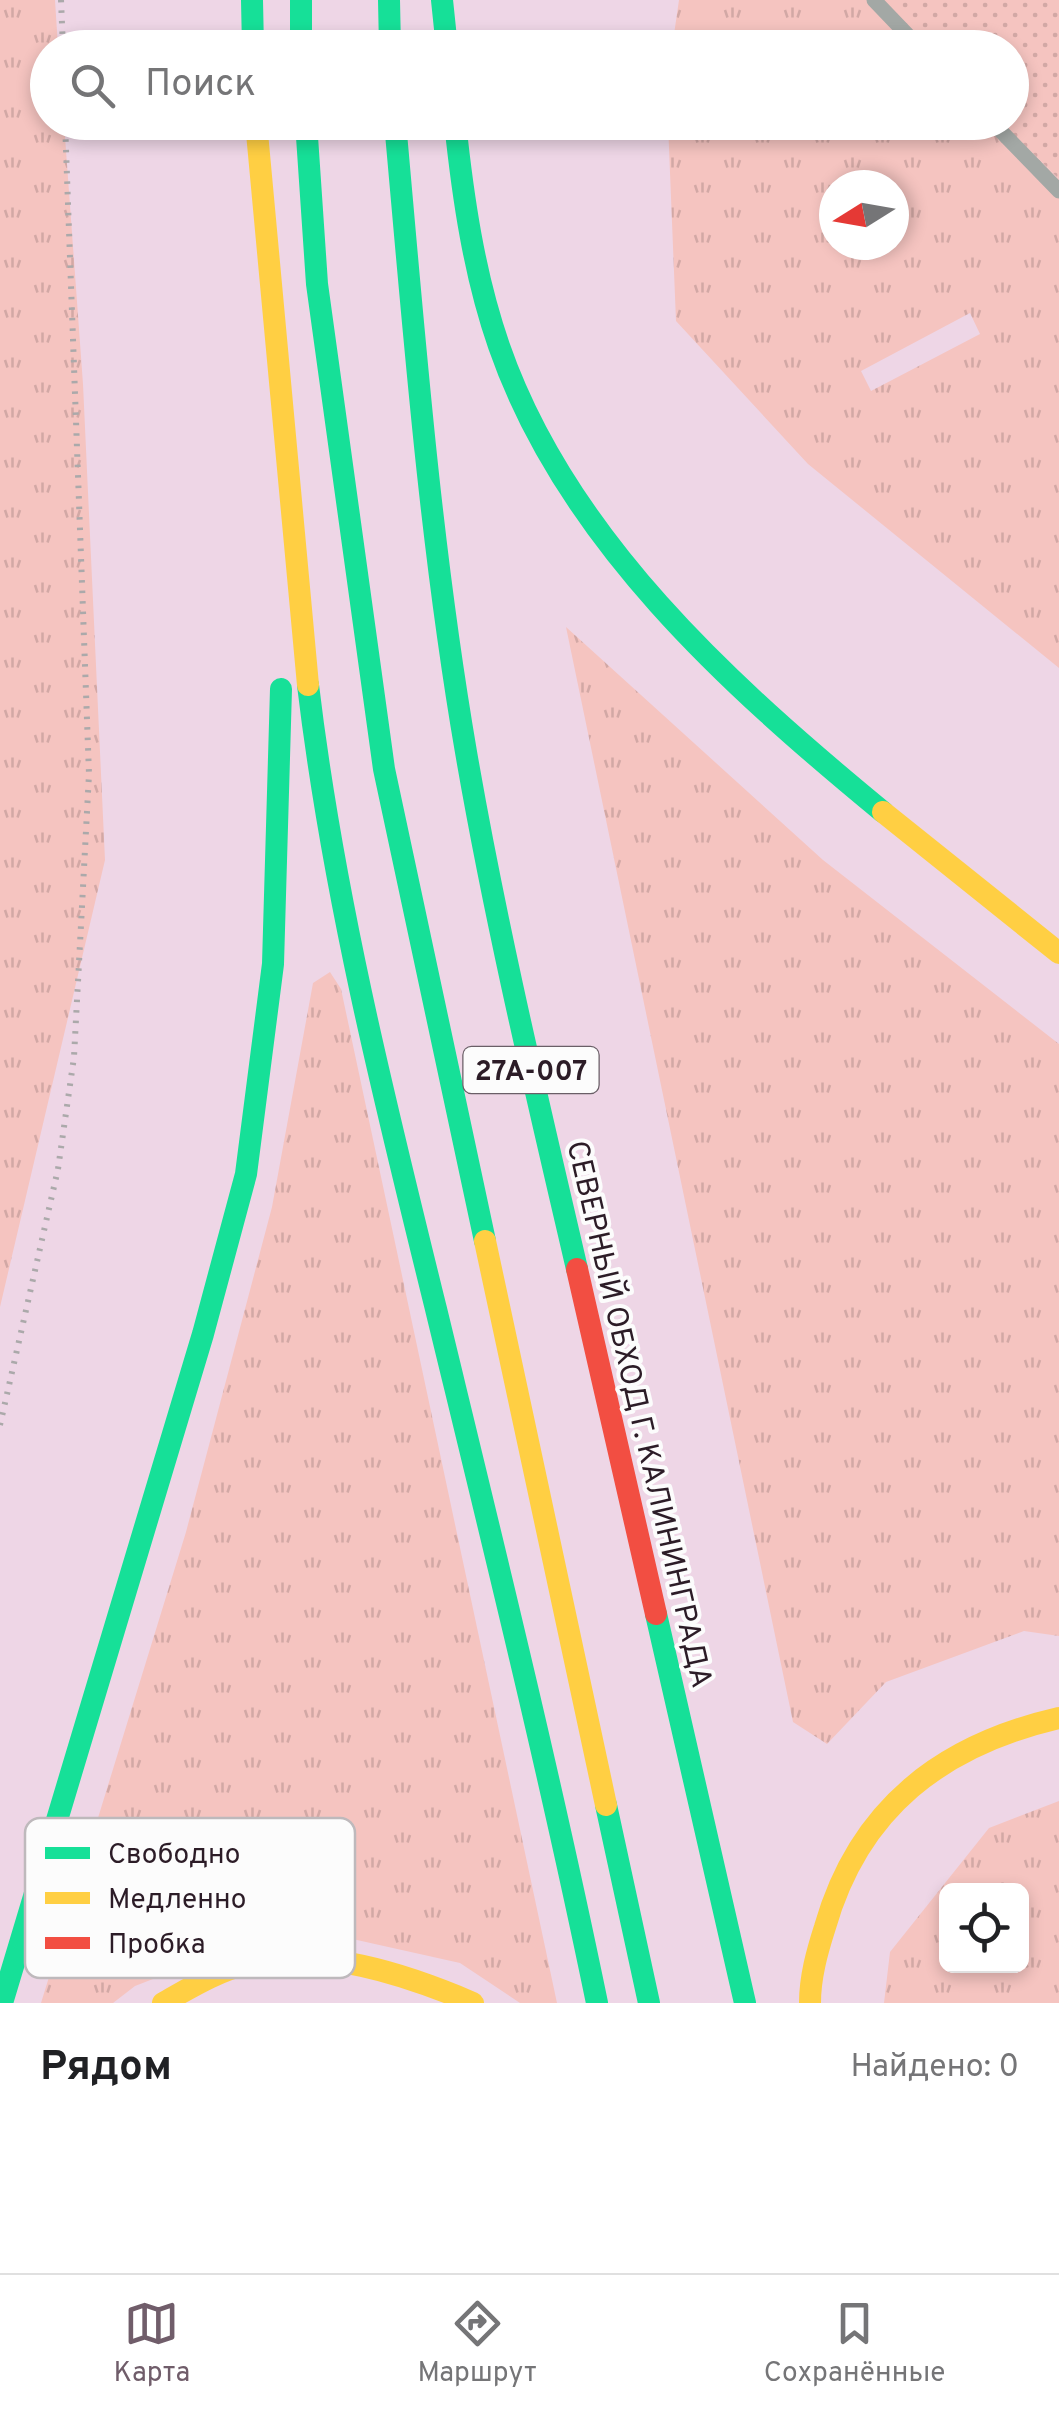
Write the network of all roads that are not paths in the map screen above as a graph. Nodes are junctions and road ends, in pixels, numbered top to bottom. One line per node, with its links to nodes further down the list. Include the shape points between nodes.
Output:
1 (252, 0): 6 (highway)
2 (301, 0): 7 (highway)
3 (389, 0): 8 (highway)
4 (442, 0): 9 (highway)
5 (874, 0): 10 (lane)
6 (253, 30)
7 (301, 30)
8 (390, 30)
9 (445, 30)
10 (903, 30)
11 (258, 140): 17 (highway)
12 (307, 140): 28 (highway, 27А-007, via 317,284 384,769)
13 (397, 140): 29 (highway, СЕВЕРНЫЙ ОБХОД Г. КАЛИНИНГРАДА / 27А-007, via 428,496 466,752 508,969)
14 (458, 140): 18 (highway, via 484,301 511,378 588,518 672,619 794,736)
15 (1009, 140): 16 (lane)
16 (1059, 191)
17 (289, 498): 20 (highway, via 273,964 246,1174); 27 (highway, via 300,630 344,898)
18 (1059, 953)
19 (1059, 1718): 30 (highway, via 1013,1727 968,1747 886,1807 856,1845 828,1908)
20 (58, 1818)
21 (25, 1926): 24 (highway)
22 (355, 1968): 26 (highway, via 388,1971)
23 (218, 1978): 25 (highway)
24 (2, 2003)
25 (164, 2003)
26 (473, 2003)
27 (596, 2003)
28 (648, 2003)
29 (745, 2003)
30 (810, 2003)

